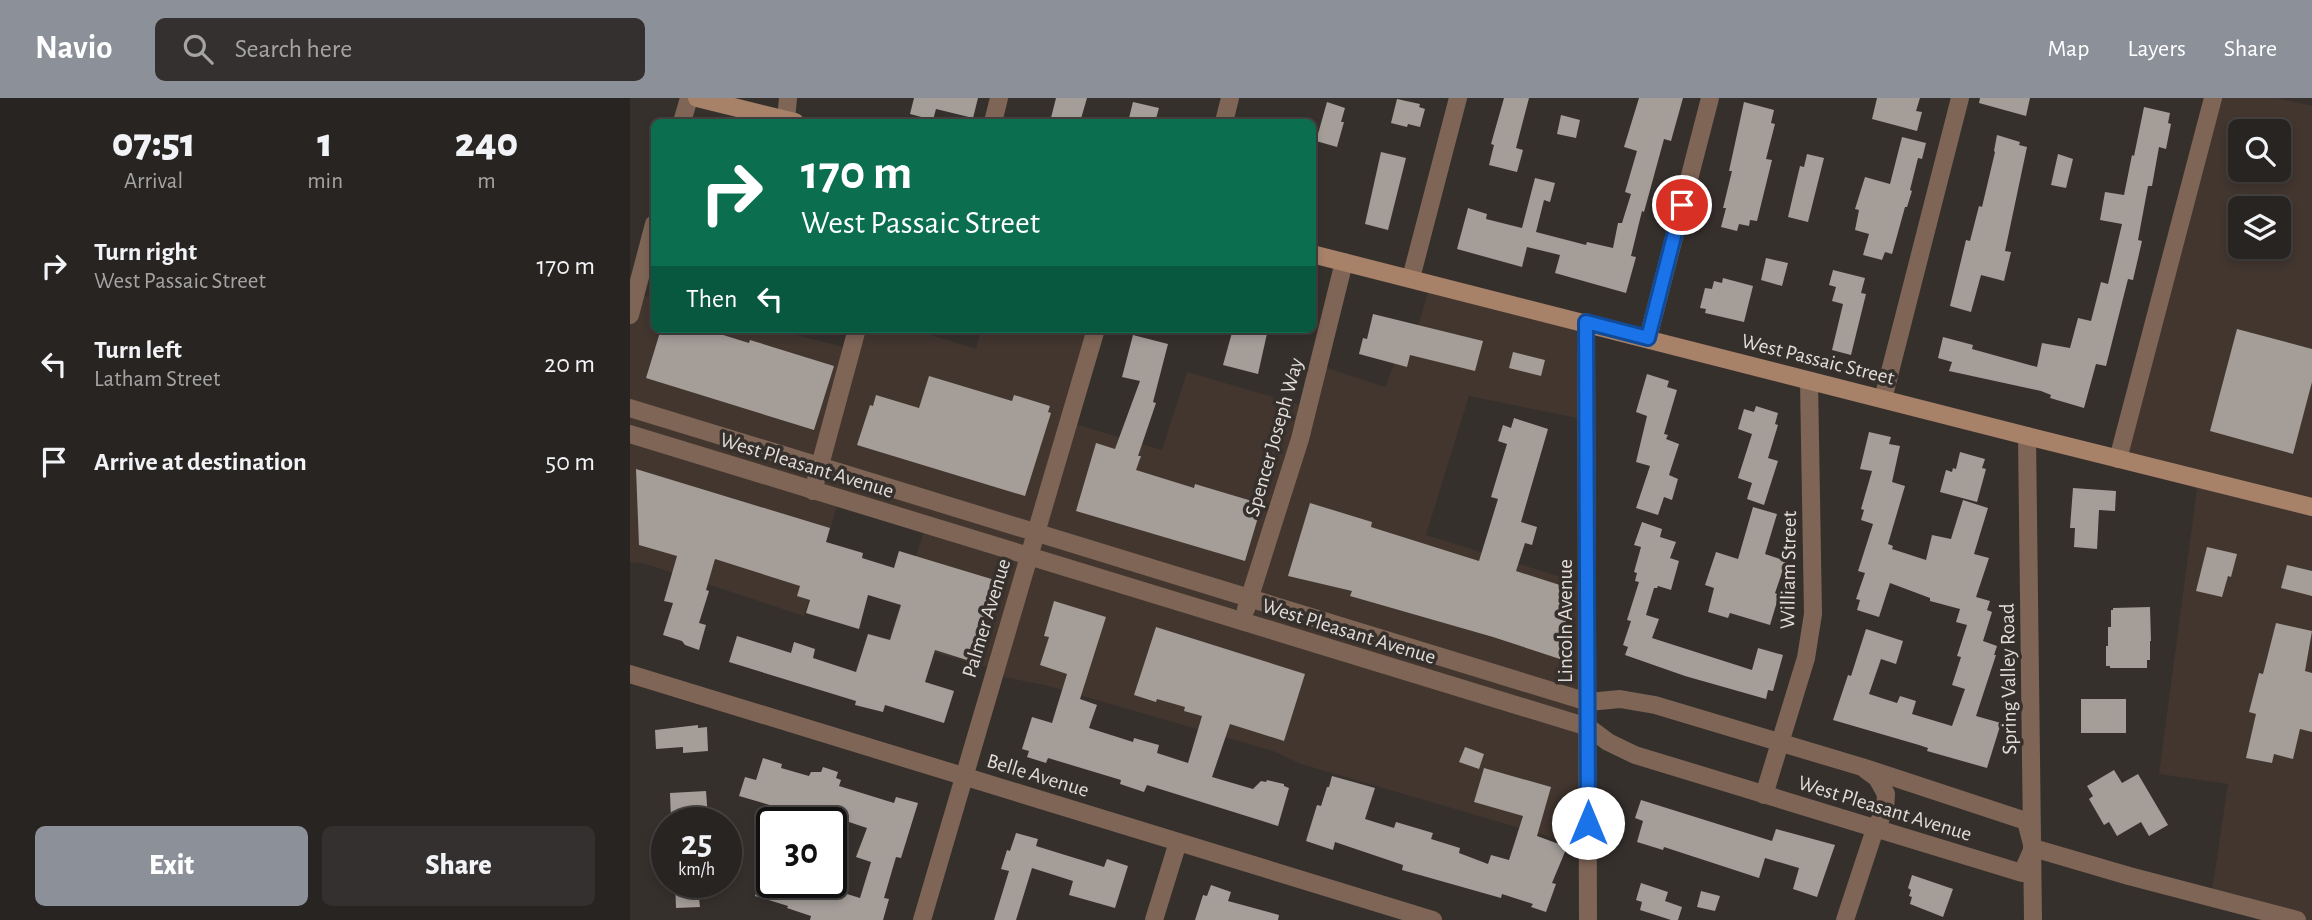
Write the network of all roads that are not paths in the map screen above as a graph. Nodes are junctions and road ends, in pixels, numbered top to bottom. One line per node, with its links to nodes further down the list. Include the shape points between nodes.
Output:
1 (689, 98): 10 (street)
2 (697, 98): 11 (main road)
3 (788, 98): 12 (street)
4 (999, 98): 13 (street)
5 (1230, 98): 14 (street)
6 (1458, 98): 18 (street)
7 (1710, 98): 23 (street)
8 (1960, 98): 25 (street)
9 (2213, 98): 29 (street)
10 (683, 119)
11 (782, 119)
12 (790, 119)
13 (994, 119)
14 (1225, 119)
15 (651, 235): 19 (street)
16 (1316, 255): 17 (main road, West Passaic Street)
17 (1343, 262): 18 (main road, West Passaic Street); 35 (street, Spencer Joseph Way, via 1300,439)
18 (1411, 278): 20 (main road, West Passaic Street)
19 (630, 315)
20 (1586, 322): 23 (main road, West Passaic Street); 38 (street, Lincoln Avenue)
21 (856, 333): 30 (street)
22 (1095, 333): 33 (street, Palmer Avenue)
23 (1648, 338): 24 (main road, West Passaic Street)
24 (1810, 381): 25 (main road, West Passaic Street); 40 (street, William Street, via 1813,614 1807,658)
25 (1883, 400): 28 (main road, West Passaic Street)
26 (630, 408): 30 (street, West Pleasant Avenue)
27 (630, 434): 31 (street, West Pleasant Avenue)
28 (2027, 436): 29 (main road, West Passaic Street); 46 (street, Spring Valley Road)
29 (2118, 458): 32 (main road, West Passaic Street)
30 (820, 465): 31 (street); 33 (street, West Pleasant Avenue)
31 (813, 491): 34 (street, West Pleasant Avenue)
32 (2312, 507)
33 (1035, 531): 34 (street, Palmer Avenue); 35 (street, West Pleasant Avenue)
34 (1028, 556): 36 (street, West Pleasant Avenue); 42 (street, Palmer Avenue)
35 (1250, 598): 36 (street, Spencer Joseph Way); 38 (street, West Pleasant Avenue)
36 (1242, 622): 39 (street, West Pleasant Avenue)
37 (630, 674): 42 (street, Belle Avenue)
38 (1588, 702): 39 (street, Lincoln Avenue); 40 (street, West Pleasant Avenue, via 1620,699 1656,705)
39 (1588, 727): 43 (street, West Pleasant Avenue, via 1635,755); 51 (street, Lincoln Avenue)
40 (1780, 742): 41 (street, West Pleasant Avenue); 43 (street, William Street)
41 (1862, 767): 44 (street, via 1877,778 1886,794 1885,810); 46 (street, West Pleasant Avenue, via 2026,821)
42 (962, 776): 45 (street, Belle Avenue); 48 (street, Palmer Avenue)
43 (1764, 795): 44 (street, West Pleasant Avenue)
44 (1875, 829): 46 (street, West Pleasant Avenue, via 2022,873); 52 (street)
45 (1178, 842): 47 (street, Belle Avenue); 49 (street)
46 (2033, 848): 53 (street, Spring Valley Road); 54 (street)
47 (1382, 913): 50 (street, Belle Avenue)
48 (922, 920)
49 (1154, 920)
50 (1433, 920)
51 (1588, 920)
52 (1845, 920)
53 (2033, 920)
54 (2297, 920)

